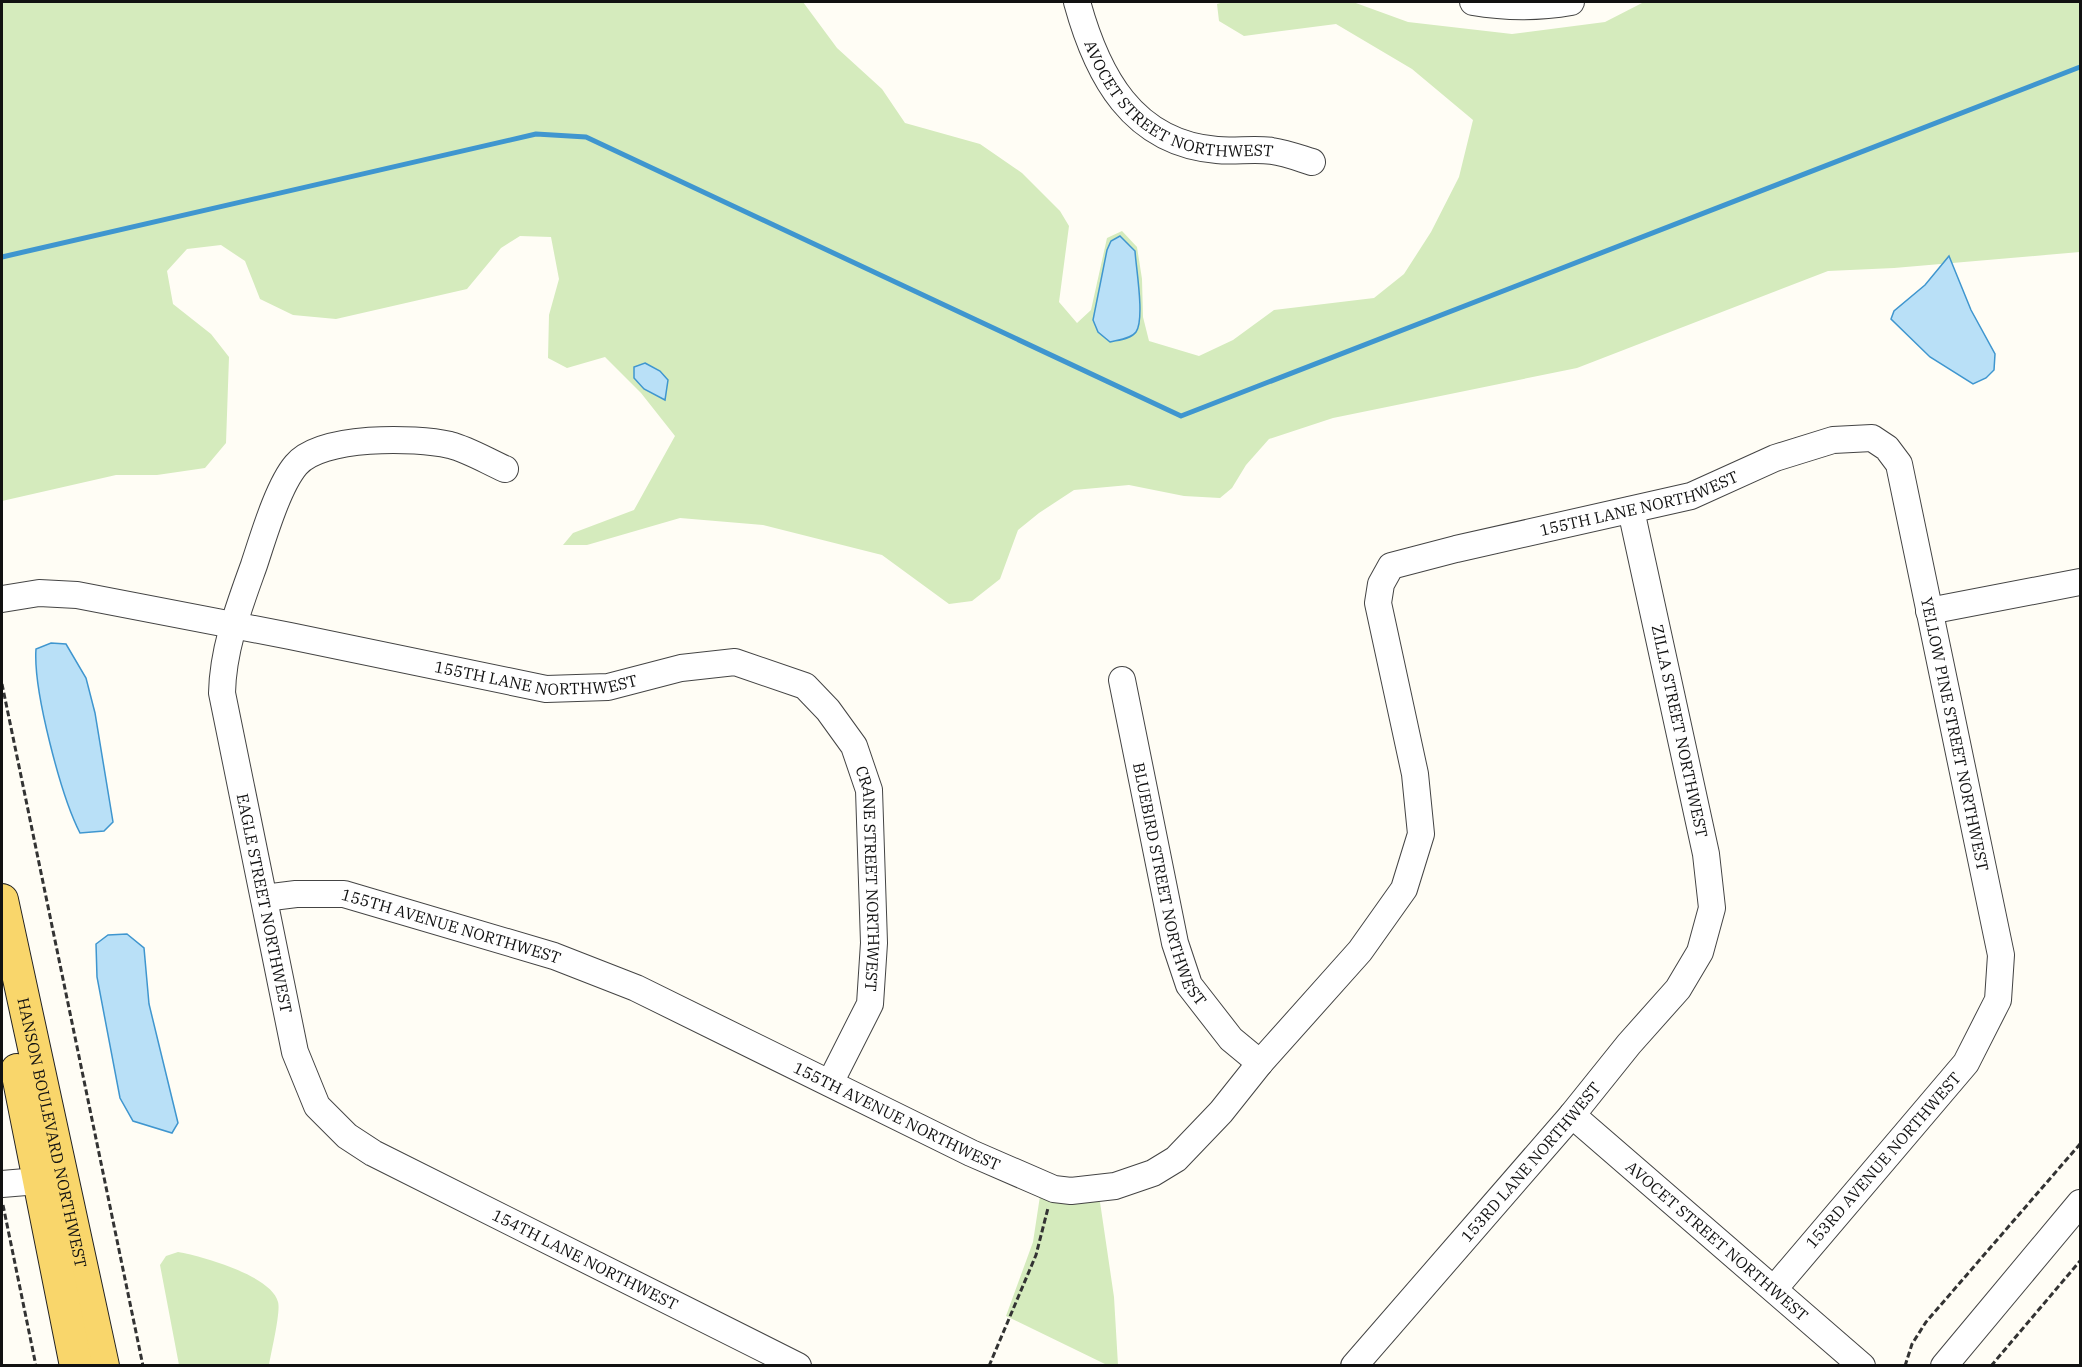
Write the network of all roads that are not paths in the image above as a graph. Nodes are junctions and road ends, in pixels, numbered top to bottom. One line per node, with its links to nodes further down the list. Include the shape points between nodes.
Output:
1 (1077, 2): 4 (street, AVOCET STREET NORTHWEST, via 1104,75 1150,128 1198,147 1272,151)
2 (1473, 2): 3 (street, via 1539,8)
3 (1572, 2)
4 (1312, 162)
5 (1881, 444): 7 (street, 155TH LANE NORTHWEST, via 1872,438 1833,440 1775,458 1691,496); 10 (street, YELLOW PINE STREET NORTHWEST, via 1899,464)
6 (505, 469): 11 (street, via 453,446 423,440 324,447 297,464 273,509)
7 (1631, 510): 14 (street, 155TH LANE NORTHWEST, via 1456,549 1390,568 1381,584 1378,603 1415,774 1421,834); 17 (street, ZILLA STREET NORTHWEST, via 1706,854 1712,908)
8 (2080, 582): 10 (street)
9 (2, 599): 11 (street, 155TH LANE NORTHWEST, via 58,592)
10 (1929, 611): 19 (street, YELLOW PINE STREET NORTHWEST, via 2001,955 1998,1000)
11 (233, 625): 13 (street, 155TH LANE NORTHWEST, via 546,689 608,687 681,668 735,662 804,686); 15 (street, EAGLE STREET NORTHWEST, via 222,673 222,693)
12 (1122, 680): 20 (street, BLUEBIRD STREET NORTHWEST, via 1175,943 1189,985 1231,1039)
13 (828, 710): 21 (street, CRANE STREET NORTHWEST, via 854,746 869,790 874,943 870,1004)
14 (1411, 870): 20 (street, 155TH AVENUE NORTHWEST, via 1404,889 1360,951)
15 (264, 898): 21 (street, 155TH AVENUE NORTHWEST, via 344,894 554,956 636,988); 23 (street, EAGLE STREET NORTHWEST, via 295,1052 317,1106 347,1136)
16 (2, 900): 29 (main road, HANSON BOULEVARD NORTHWEST)
17 (1700, 952): 22 (street, 153RD LANE NORTHWEST, via 1678,989)
18 (2, 984): 24 (main road, HANSON BOULEVARD NORTHWEST)
19 (1984, 1027): 27 (street, 153RD AVENUE NORTHWEST, via 1966,1064)
20 (1260, 1063): 21 (street, 155TH AVENUE NORTHWEST, via 1176,1159 1154,1173 1115,1186 1071,1191 1054,1189 970,1153)
21 (830, 1083)
22 (1572, 1115): 27 (street, AVOCET STREET NORTHWEST); 31 (street, 153RD LANE NORTHWEST)
23 (373, 1153): 30 (street, 154TH LANE NORTHWEST)
24 (38, 1181): 25 (street); 28 (main road, HANSON BOULEVARD NORTHWEST)
25 (2, 1192)
26 (2080, 1203): 33 (street)
27 (1774, 1288): 32 (street, AVOCET STREET NORTHWEST)
28 (76, 1365)
29 (102, 1365)
30 (798, 1365)
31 (1354, 1365)
32 (1862, 1365)
33 (1944, 1365)

